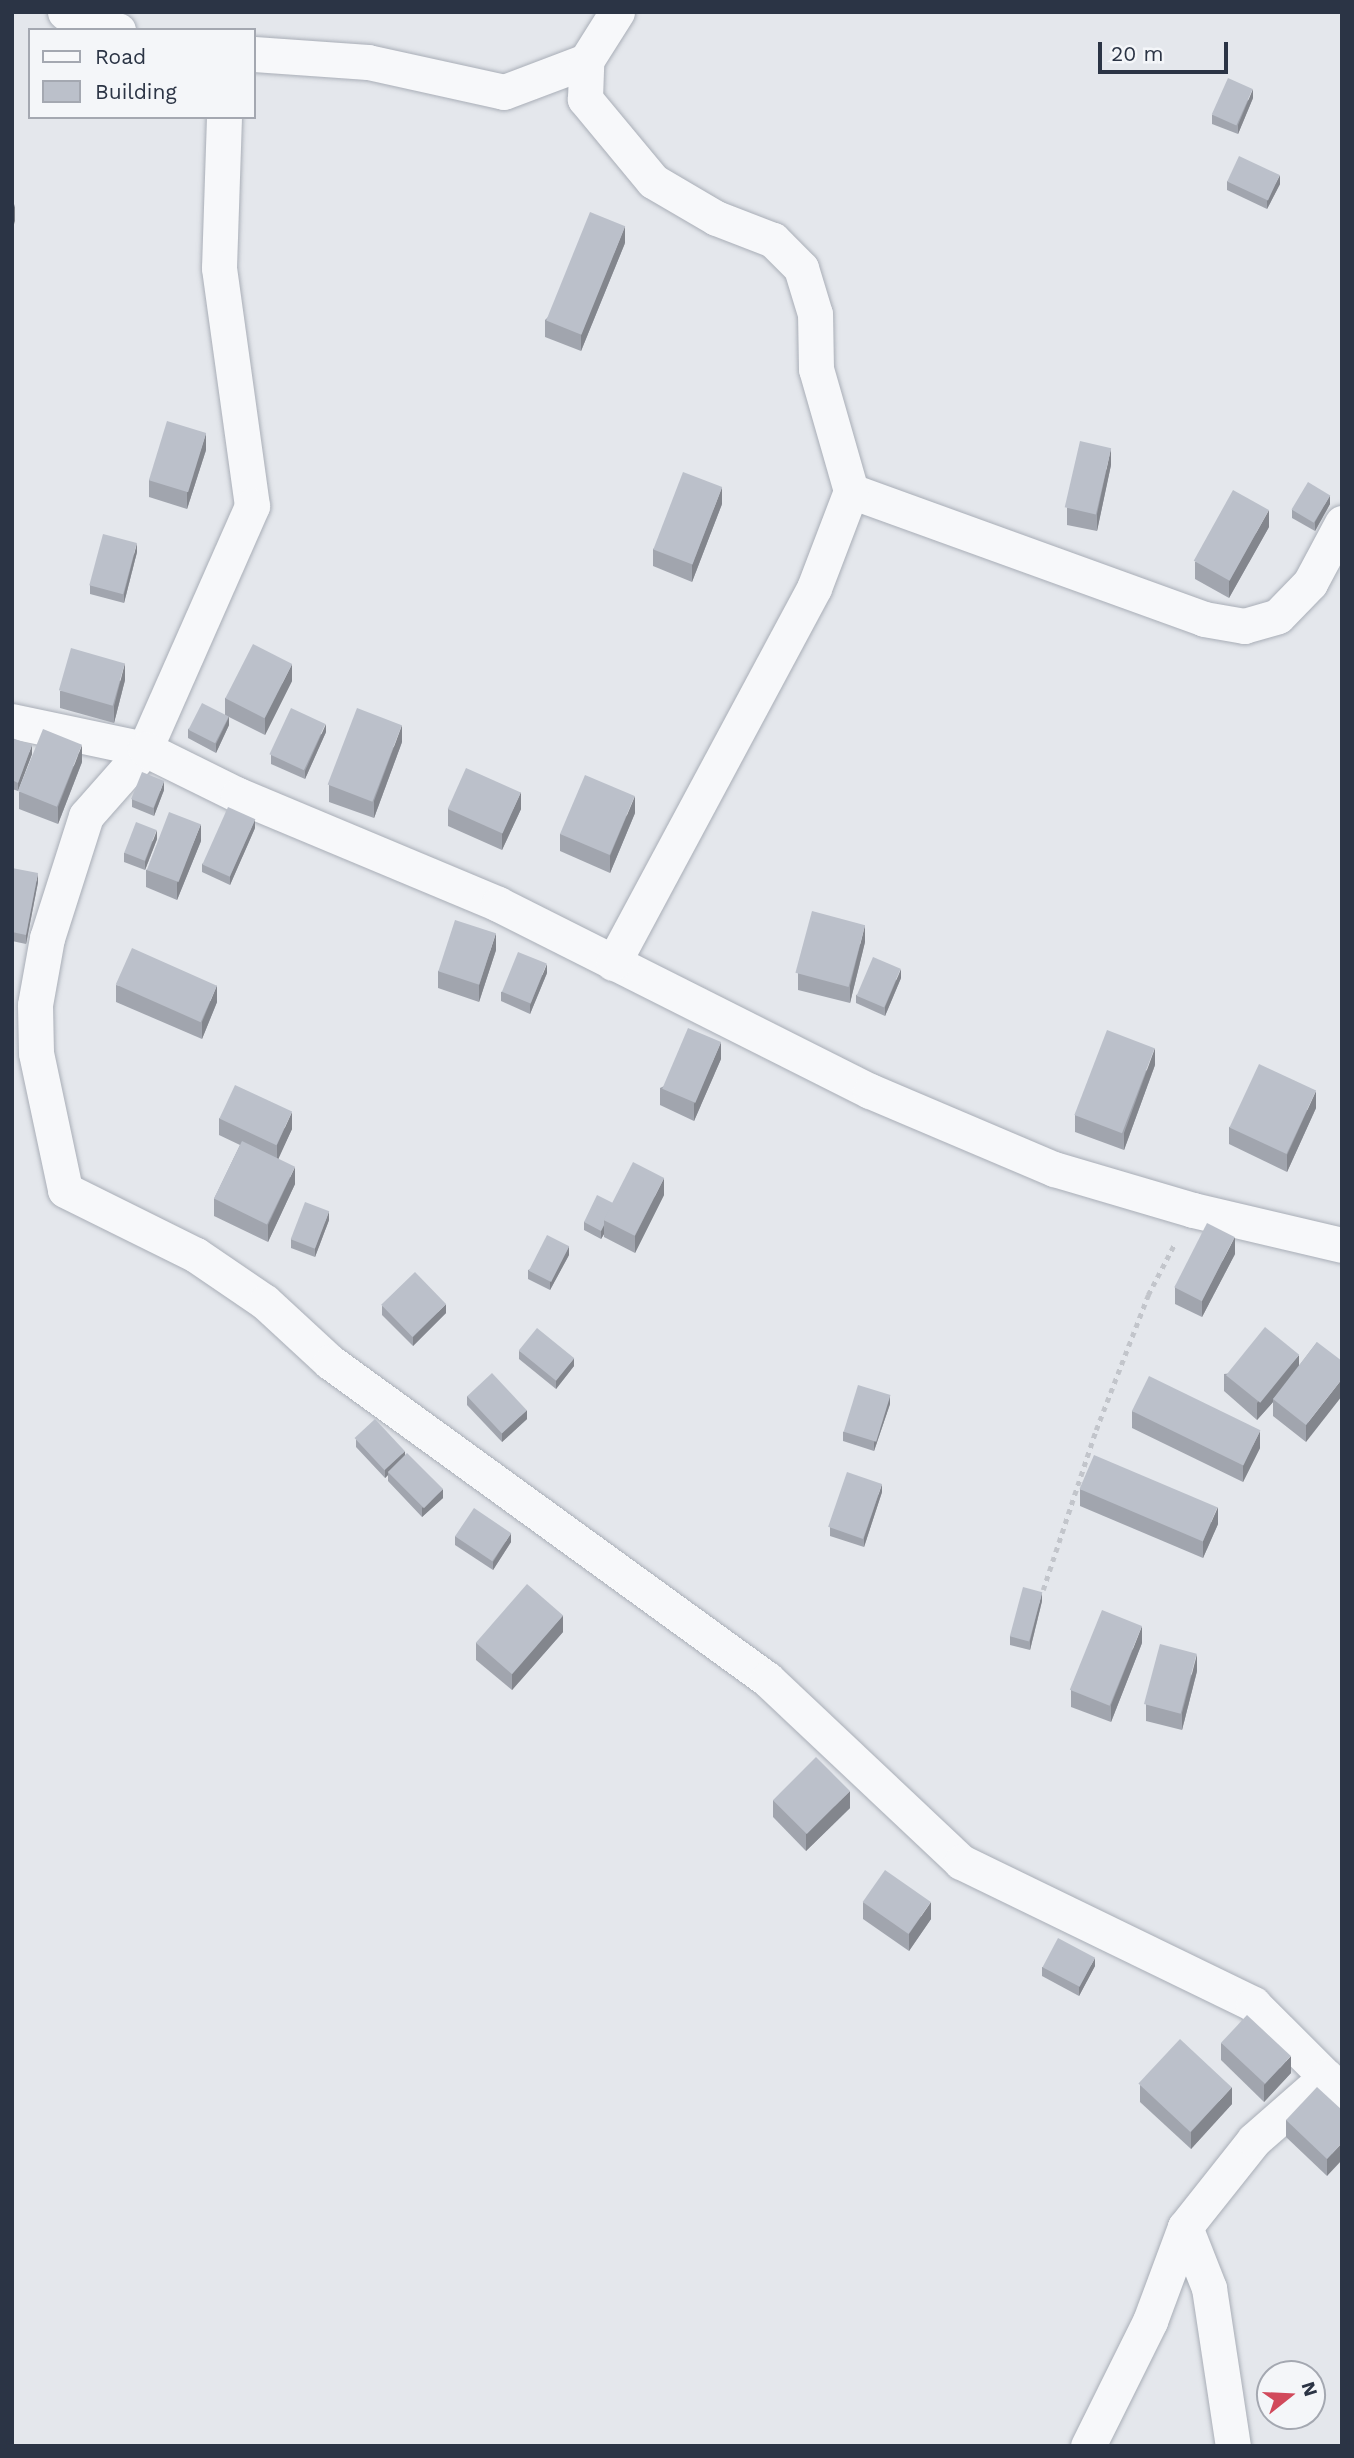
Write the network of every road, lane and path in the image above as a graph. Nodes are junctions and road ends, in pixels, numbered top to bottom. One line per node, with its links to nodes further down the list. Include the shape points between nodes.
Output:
1 (65, 12): 3 (street, via 79,22)
2 (617, 12): 5 (street)
3 (108, 28)
4 (256, 54): 5 (street, via 368,62 504,92)
5 (586, 61): 7 (street, via 585,99 653,181 716,218 773,240 801,268 815,314 816,369)
6 (224, 119): 10 (street, via 219,268 252,506)
7 (850, 491): 8 (street, via 1204,619 1244,626 1278,616 1310,583); 11 (street, via 814,588)
8 (1342, 523)
9 (12, 722): 10 (street)
10 (145, 750): 11 (street, via 239,795 498,904); 15 (street, via 86,816 47,938 37,991 36,1053 65,1189 196,1255 265,1302 330,1362 766,1679 961,1862 1253,2004)
11 (613, 963): 12 (street, via 882,1096 1054,1169)
12 (1193, 1210): 13 (street); 14 (path, via 1148,1294 1096,1430)
13 (1342, 1245)
14 (1043, 1590)
15 (1334, 2085): 16 (street, via 1254,2140)
16 (1185, 2227): 17 (street, via 1150,2321); 18 (street, via 1209,2288)
17 (1088, 2446)
18 (1233, 2446)

